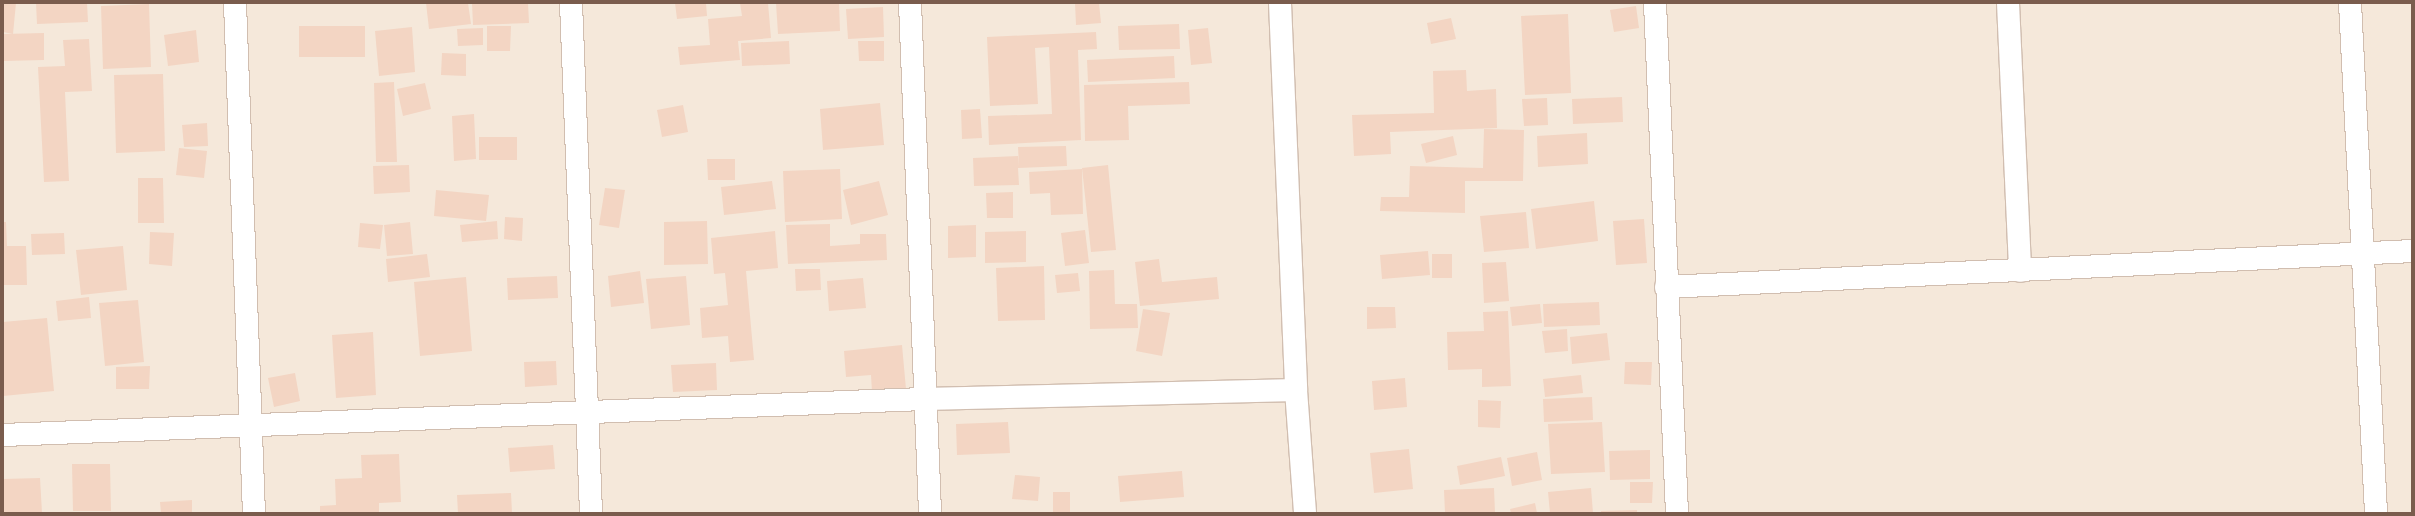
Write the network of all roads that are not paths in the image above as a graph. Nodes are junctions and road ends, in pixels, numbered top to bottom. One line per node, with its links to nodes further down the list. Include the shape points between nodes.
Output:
1 (235, 3): 15 (street)
2 (570, 3): 14 (street)
3 (910, 3): 13 (street)
4 (1280, 3): 12 (street)
5 (1655, 3): 11 (street)
6 (2008, 3): 10 (street)
7 (2350, 3): 9 (street)
8 (2412, 251): 9 (street)
9 (2364, 253): 10 (street); 22 (street)
10 (2020, 271): 11 (street)
11 (1666, 287): 21 (street)
12 (1296, 390): 13 (street); 20 (street)
13 (925, 399): 14 (street); 19 (street)
14 (587, 411): 15 (street); 18 (street)
15 (250, 427): 16 (street); 17 (street)
16 (3, 435)
17 (254, 513)
18 (591, 513)
19 (930, 513)
20 (1305, 513)
21 (1677, 513)
22 (2376, 513)

